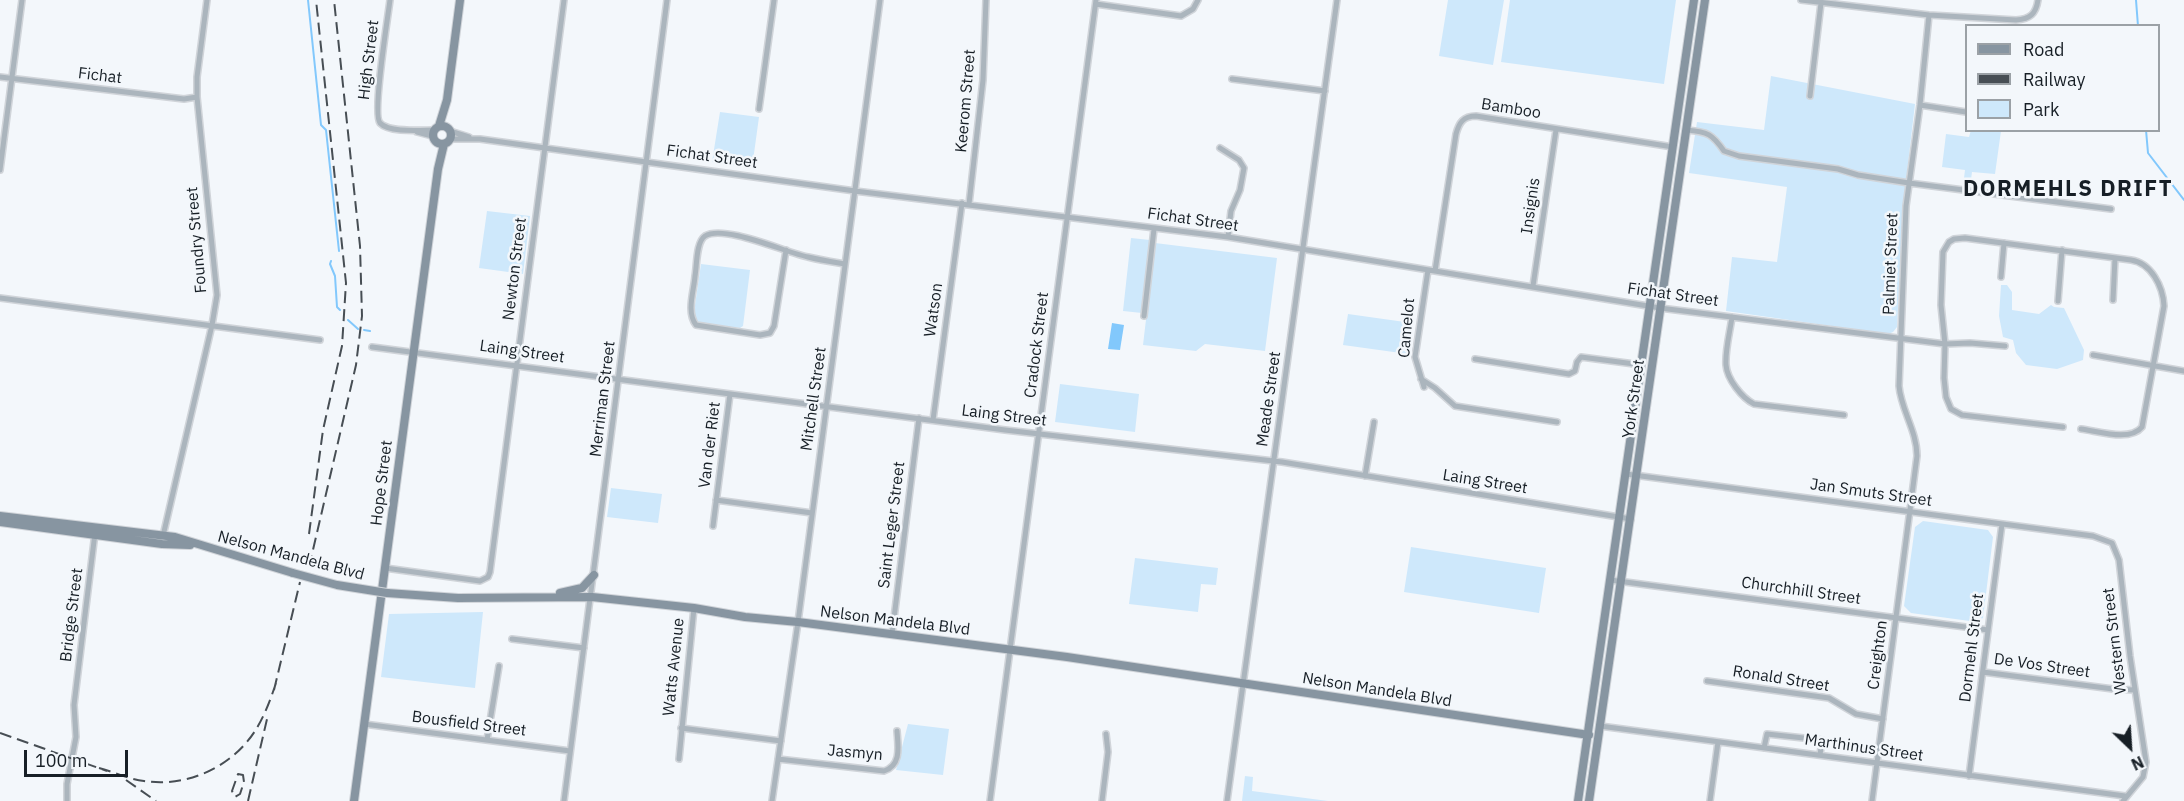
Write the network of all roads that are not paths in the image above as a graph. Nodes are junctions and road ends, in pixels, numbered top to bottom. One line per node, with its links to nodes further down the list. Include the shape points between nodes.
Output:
1 (22, 0): 20 (street)
2 (207, 0): 24 (street, Foundry Street)
3 (390, 0): 28 (street, High Street, via 376,113)
4 (460, 0): 31 (street, Hope Street)
5 (564, 0): 33 (street, Newton Street)
6 (667, 0): 35 (street, Merriman Street)
7 (774, 0): 26 (street)
8 (880, 0): 38 (street, Mitchell Street)
9 (986, 0): 39 (street, Keerom Street, via 983,80)
10 (1197, 0): 16 (street, via 1193,9 1181,16)
11 (1337, 0): 22 (street, Meade Street)
12 (1694, 0): 32 (street, York Street)
13 (1705, 0): 30 (street, York Street)
14 (1801, 0): 17 (street)
15 (2038, 0): 18 (street, via 2034,14 2027,19)
16 (1096, 2): 41 (street, Cradock Street)
17 (1821, 3): 18 (street); 23 (street)
18 (1929, 15): 25 (street, Palmiet Street)
19 (0, 77): 20 (street, Fichat)
20 (12, 79): 24 (street, Fichat, via 184,99); 36 (street)
21 (1232, 79): 22 (street)
22 (1324, 91): 46 (street, Meade Street)
23 (1810, 96)
24 (197, 97): 60 (street, Foundry Street, via 217,295)
25 (1920, 105): 27 (street); 37 (street, Palmiet Street)
26 (759, 109)
27 (1965, 111)
28 (380, 123): 31 (street, Fichat Street, via 390,128)
29 (1556, 130): 32 (street, Bamboo); 50 (street, Bamboo, via 1476,116 1461,121); 52 (street, Insignis)
30 (1687, 130): 37 (street, via 1710,134 1729,153); 57 (street, York Street)
31 (442, 135): 33 (street, Fichat Street); 66 (street, Hope Street)
32 (1673, 147): 56 (street, York Street)
33 (544, 148): 35 (street, Fichat Street); 69 (street, Newton Street)
34 (1220, 148): 43 (street, via 1244,168)
35 (646, 161): 38 (street, Fichat Street); 73 (street, Merriman Street)
36 (0, 171)
37 (1909, 183): 40 (street); 61 (street, Palmiet Street)
38 (855, 191): 39 (street, Fichat Street); 49 (street, Mitchell Street)
39 (966, 204): 41 (street, Fichat Street); 80 (street, Watson)
40 (2111, 209)
41 (1067, 216): 42 (street, Fichat Street); 85 (street, Cradock Street)
42 (1154, 229): 43 (street, Fichat Street); 58 (street)
43 (1228, 237): 46 (street, Fichat Street)
44 (2004, 243): 47 (street); 51 (street); 63 (street, via 1957,238 1945,246 1941,305)
45 (786, 250): 45 (street, via 746,237 705,236 698,256 691,313 694,322 700,327 770,333); 49 (street)
46 (1304, 250): 50 (street, Fichat Street); 86 (street, Meade Street)
47 (2062, 250): 48 (street); 55 (street)
48 (2115, 258): 54 (street); 71 (street, via 2146,265 2164,297)
49 (845, 264): 77 (street, Mitchell Street)
50 (1431, 270): 52 (street, Fichat Street); 74 (street, Camelot, via 1415,357)
51 (2001, 277)
52 (1533, 286): 56 (street, Fichat Street)
53 (0, 298): 60 (street)
54 (2113, 300)
55 (2058, 301)
56 (1650, 306): 57 (street, Fichat Street); 70 (street, York Street)
57 (1660, 308): 59 (street, Fichat Street); 89 (street, York Street)
58 (1144, 316)
59 (1732, 317): 61 (street, Fichat Street); 78 (street, via 1726,366 1746,398 1754,404)
60 (212, 325): 62 (street); 100 (street, Foundry Street)
61 (1902, 339): 63 (street, Fichat Street); 91 (street, Palmiet Street, via 1899,390 1917,448)
62 (320, 340)
63 (1945, 344): 64 (street, Fichat Street); 83 (street, via 1946,397 1956,413)
64 (2005, 346)
65 (372, 347): 66 (street, Laing Street)
66 (413, 351): 69 (street, Laing Street); 102 (street, Hope Street)
67 (2093, 355): 71 (street)
68 (1475, 359): 70 (street, via 1569,374 1581,357)
69 (517, 364): 73 (street, Laing Street); 102 (street, Newton Street, via 488,577 480,580)
70 (1642, 365): 87 (street, York Street)
71 (2153, 365): 72 (street); 84 (street, via 2139,430 2126,435)
72 (2184, 370)
73 (620, 379): 76 (street, Laing Street); 103 (street, Merriman Street)
74 (1421, 379): 75 (street, Camelot); 82 (street, via 1455,406)
75 (1424, 387)
76 (730, 394): 77 (street, Laing Street); 90 (street, Van der Riet)
77 (827, 406): 79 (street, Laing Street); 92 (street, Mitchell Street)
78 (1844, 415)
79 (919, 418): 80 (street, Laing Street); 112 (street, Saint Leger Street)
80 (933, 420): 85 (street, Laing Street)
81 (1374, 422): 88 (street)
82 (1557, 422)
83 (2063, 427)
84 (2081, 429)
85 (1040, 434): 86 (street, Laing Street); 115 (street, Cradock Street)
86 (1273, 462): 88 (street, Laing Street); 119 (street, Meade Street)
87 (1626, 474): 89 (street, Jan Smuts Street); 94 (street, York Street)
88 (1365, 476): 94 (street, Laing Street)
89 (1637, 476): 91 (street, Jan Smuts Street); 95 (street, York Street)
90 (716, 500): 92 (street, Van der Riet); 98 (street, Van der Riet)
91 (1910, 512): 97 (street, Jan Smuts Street); 109 (street, Creighton)
92 (812, 513): 110 (street, Mitchell Street)
93 (0, 516): 99 (street, Nelson Mandela Blvd)
94 (1620, 517): 95 (street, Laing Street); 104 (street, York Street)
95 (1631, 519): 105 (street, York Street)
96 (0, 522): 99 (street, Nelson Mandela Blvd)
97 (2002, 524): 101 (street, Jan Smuts Street, via 2093,536); 111 (street, Dormehl Street)
98 (713, 526)
99 (95, 532): 100 (street, Nelson Mandela Blvd); 139 (street, Bridge Street)
100 (162, 540): 106 (street, Nelson Mandela Blvd, bridge, via 387,593 437,598)
101 (2112, 543): 120 (street, Western Street, via 2119,560)
102 (385, 568): 122 (street, Hope Street)
103 (594, 575): 106 (street, via 582,588); 107 (street, Merriman Street)
104 (1610, 580): 105 (street, Churchhill Street); 127 (street, York Street)
105 (1622, 581): 109 (street, Churchhill Street); 123 (street, York Street)
106 (550, 596): 107 (street, Nelson Mandela Blvd)
107 (592, 597): 108 (street, Nelson Mandela Blvd); 114 (street, Merriman Street)
108 (694, 608): 110 (street, Nelson Mandela Blvd); 124 (street, Watts Avenue)
109 (1896, 618): 111 (street, Churchhill Street); 121 (street, Creighton)
110 (798, 622): 112 (street, Nelson Mandela Blvd); 129 (street, Mitchell Street)
111 (1988, 630): 117 (street, Dormehl Street)
112 (892, 634): 115 (street, Nelson Mandela Blvd)
113 (512, 639): 114 (street)
114 (584, 648): 132 (street, Merriman Street)
115 (1011, 650): 119 (street, Nelson Mandela Blvd); 143 (street, Cradock Street)
116 (499, 666): 128 (street)
117 (1983, 672): 120 (street, De Vos Street); 137 (street, Dormehl Street)
118 (1707, 681): 121 (street, Ronald Street, via 1829,698 1856,714)
119 (1242, 683): 127 (street, Nelson Mandela Blvd); 145 (street, Meade Street)
120 (2134, 690): 138 (street, Western Street, via 2146,770)
121 (1883, 719): 136 (street, Creighton)
122 (364, 724): 128 (street, Bousfield Street); 140 (street, Hope Street)
123 (1599, 726): 127 (street); 130 (street, Marthinus Street); 147 (street, York Street)
124 (681, 728): 129 (street, Watts Avenue); 134 (street, Watts Avenue)
125 (897, 731): 135 (street, Jasmyn, via 896,760 893,767 884,771)
126 (1106, 734): 144 (street, via 1108,752)
127 (1589, 735): 146 (street, York Street)
128 (487, 740): 132 (street, Bousfield Street)
129 (781, 741): 135 (street, Mitchell Street)
130 (1718, 742): 131 (street, Marthinus Street); 148 (street)
131 (1764, 748): 133 (street, Marthinus Street); 133 (street, via 1767,734 1822,740)
132 (570, 751): 141 (street, Merriman Street)
133 (1820, 755): 136 (street, Marthinus Street)
134 (679, 759)
135 (778, 759): 142 (street, Mitchell Street)
136 (1877, 763): 137 (street, Marthinus Street); 149 (street, Creighton)
137 (1969, 776): 138 (street, Marthinus Street)
138 (2124, 799)
139 (67, 801)
140 (354, 801)
141 (564, 801)
142 (772, 801)
143 (990, 801)
144 (1102, 801)
145 (1227, 801)
146 (1578, 801)
147 (1589, 801)
148 (1710, 801)
149 (1872, 801)

